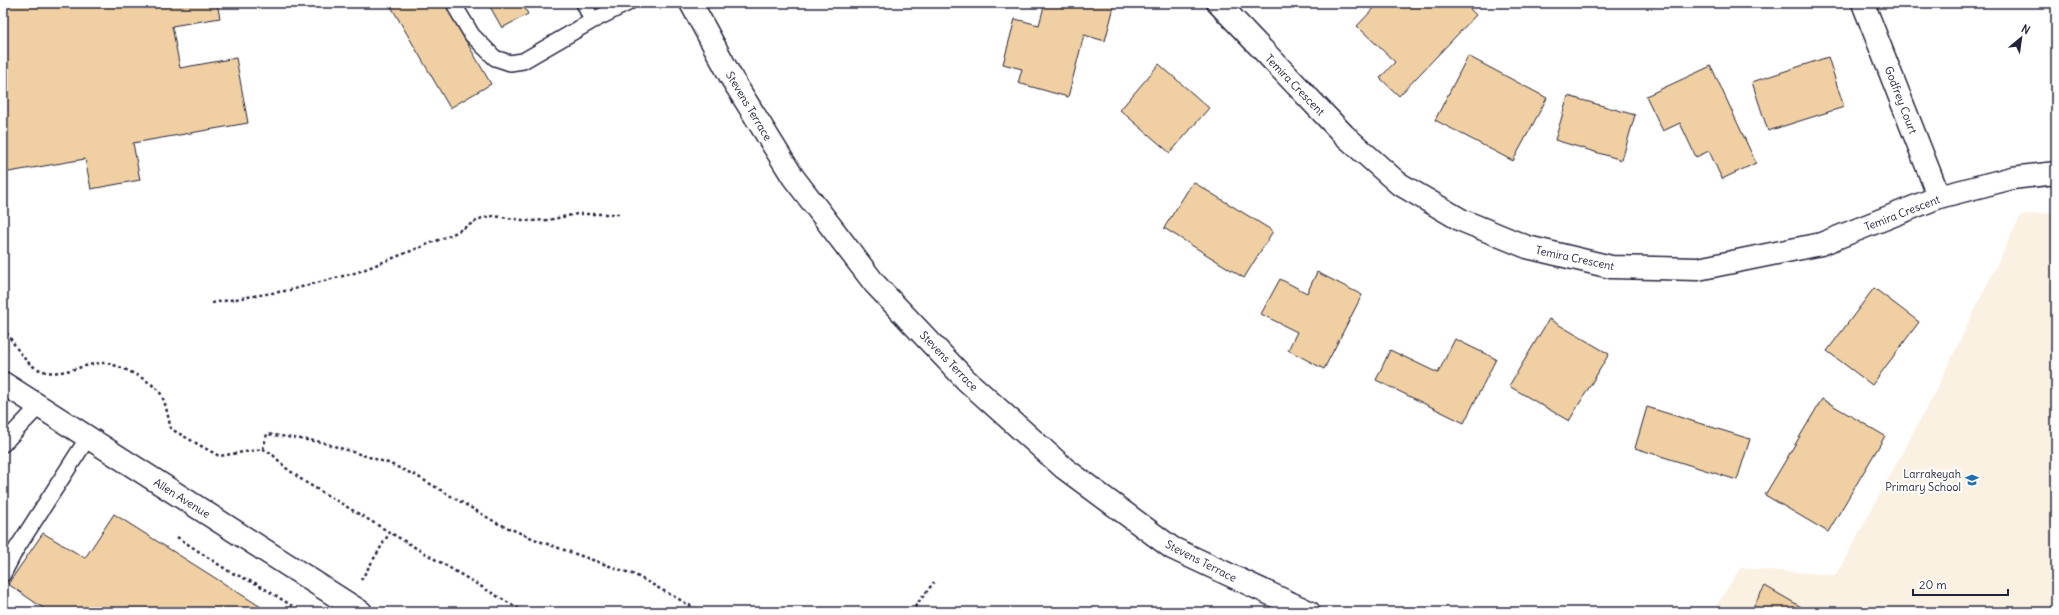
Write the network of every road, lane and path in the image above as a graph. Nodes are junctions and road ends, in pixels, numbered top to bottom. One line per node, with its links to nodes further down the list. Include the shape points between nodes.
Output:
1 (456, 3): 7 (lane, via 456,8 472,35 495,58 510,63 523,62)
2 (584, 3): 7 (lane)
3 (628, 3): 7 (lane)
4 (691, 3): 29 (street, Stevens Terrace, via 732,79 793,177 875,284 966,380 1064,468 1172,548)
5 (1218, 3): 9 (street, Temira Crescent, via 1344,135 1398,183 1461,220 1527,247 1611,267 1698,269 1821,244)
6 (1863, 3): 9 (street, Godfrey Court)
7 (592, 21)
8 (2056, 173): 9 (street, Temira Crescent, via 2012,178)
9 (1939, 197)
10 (621, 214): 11 (path, via 577,214 530,221 503,216 482,218 450,235 358,272 290,290)
11 (212, 303)
12 (3, 328): 17 (path, via 36,368 47,372 60,372 102,363 112,364 154,386 160,392 171,429 219,456)
13 (3, 383): 14 (street, Allen Avenue)
14 (39, 406): 15 (street, Allen Avenue); 16 (lane)
15 (87, 439): 20 (lane); 23 (street, Allen Avenue)
16 (3, 444)
17 (263, 449): 18 (path, via 305,482); 27 (path, via 267,434 321,442 388,463 415,475 498,523 635,575)
18 (390, 532): 23 (path); 26 (path)
19 (177, 537): 25 (path, via 230,572 260,586)
20 (3, 574)
21 (934, 582): 28 (path)
22 (3, 606): 24 (path)
23 (354, 608)
24 (12, 612)
25 (302, 612)
26 (524, 612)
27 (702, 612)
28 (911, 612)
29 (1308, 612)

